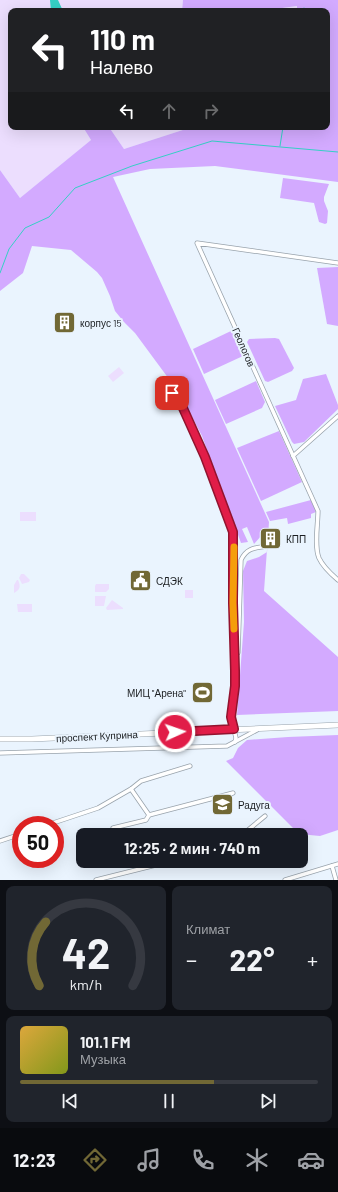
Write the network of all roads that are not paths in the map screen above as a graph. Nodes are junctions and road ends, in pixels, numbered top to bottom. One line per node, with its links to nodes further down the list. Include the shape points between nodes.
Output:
1 (338, 263): 4 (street, Геологов, via 197,243)
2 (172, 393): 7 (street, via 178,397 205,457 233,532)
3 (338, 416): 4 (street)
4 (293, 456): 6 (street, Геологов, via 318,511 319,558)
5 (268, 546): 7 (street, via 249,550 244,553 241,560 238,653)
6 (338, 580)
7 (235, 653): 10 (street, via 235,686 231,717)
8 (338, 725): 9 (main road, проспект Куприна)
9 (260, 728): 10 (main road, проспект Куприна); 12 (street)
10 (234, 729): 11 (main road, проспект Куприна); 12 (street)
11 (0, 739)
12 (235, 742): 13 (street, via 223,746)
13 (0, 753)
14 (190, 766): 15 (street, via 141,781)
15 (130, 789): 17 (street); 19 (street, via 98,808)
16 (233, 794): 17 (street)
17 (148, 815): 20 (street, via 146,820)
18 (265, 816): 21 (street)
19 (64, 819)
20 (113, 828)
21 (250, 828)
22 (12, 837): 23 (street)
23 (0, 842)
24 (338, 864): 25 (street)
25 (332, 866): 28 (street); 29 (street)
26 (144, 868): 27 (street)
27 (96, 880)
28 (285, 880)
29 (336, 880)

